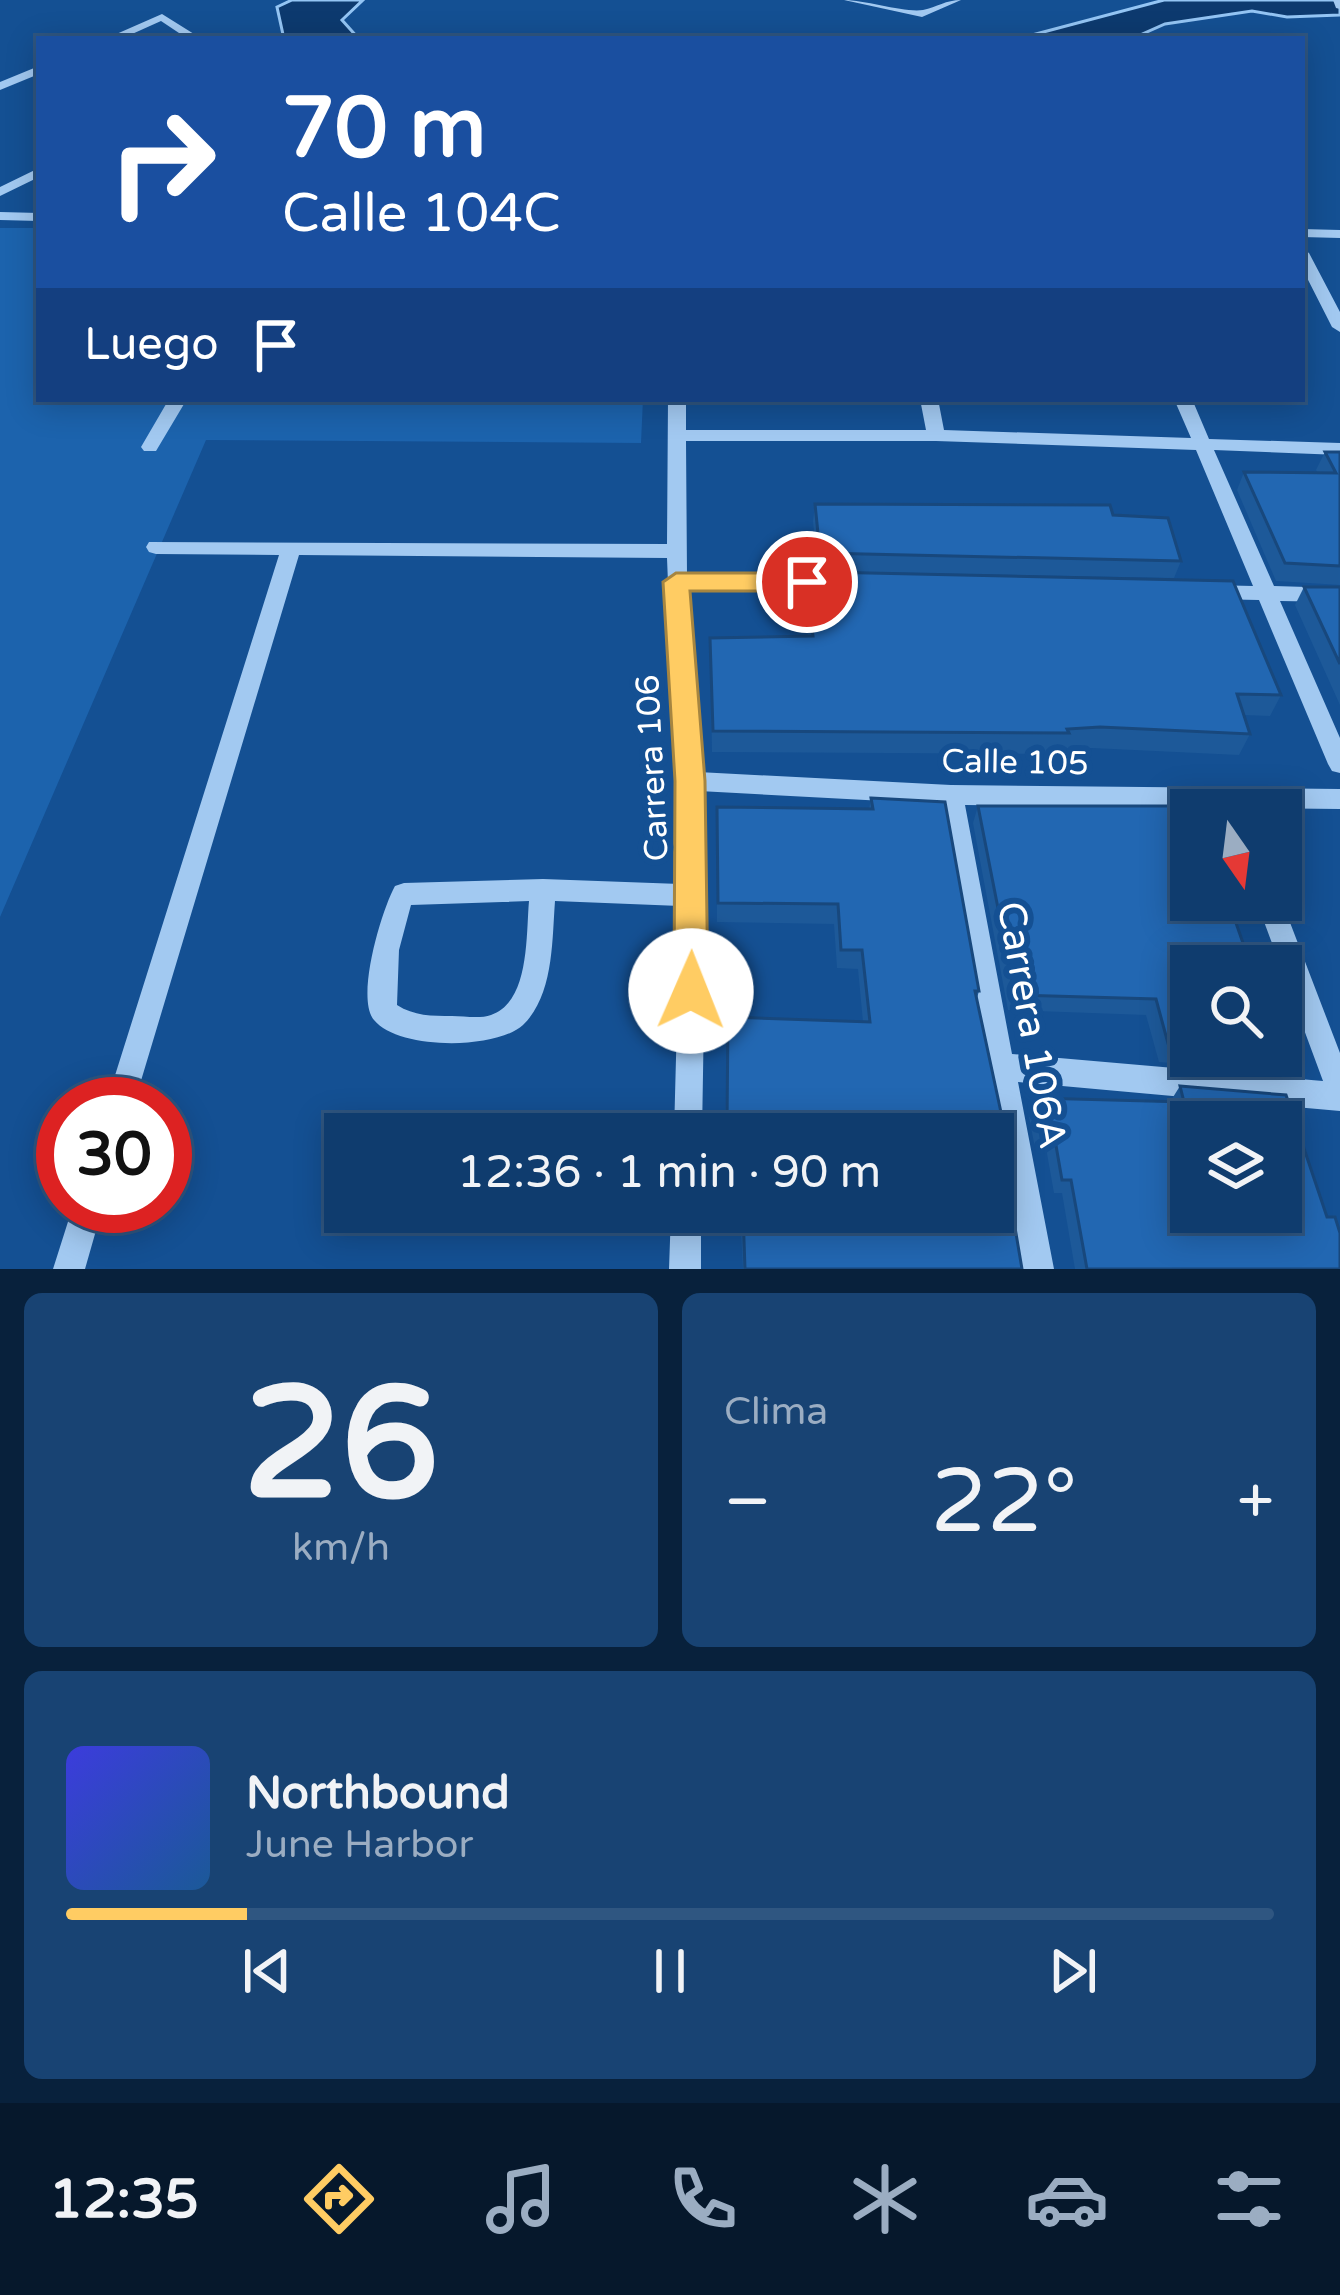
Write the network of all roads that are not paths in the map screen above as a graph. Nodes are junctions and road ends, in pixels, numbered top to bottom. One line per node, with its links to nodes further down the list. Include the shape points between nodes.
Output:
1 (170, 0): 4 (street)
2 (849, 0): 3 (street, via 922,14)
3 (956, 0)
4 (162, 17): 5 (street); 6 (street)
5 (118, 36)
6 (191, 36)
7 (36, 71): 8 (street)
8 (0, 86)
9 (36, 174): 10 (street)
10 (0, 192)
11 (0, 216): 12 (street)
12 (36, 217)
13 (1305, 233): 14 (street)
14 (1340, 234)
15 (1305, 259): 16 (street)
16 (1340, 327)
17 (176, 402): 23 (street)
18 (677, 402): 21 (street, Carrera 106)
19 (930, 402): 22 (street)
20 (1184, 402): 24 (street)
21 (676, 436): 22 (street); 28 (street, Carrera 106)
22 (936, 436): 24 (street)
23 (150, 447)
24 (1203, 447): 25 (street); 32 (street)
25 (1340, 448)
26 (156, 547): 27 (street)
27 (291, 548): 28 (street); 44 (street)
28 (676, 551): 29 (street, Carrera 106)
29 (676, 582): 30 (street); 35 (street, Carrera 106)
30 (863, 582)
31 (1195, 591): 32 (street)
32 (1267, 594): 33 (street); 34 (street)
33 (1340, 595)
34 (1340, 764)
35 (690, 781): 36 (street, Calle 105); 41 (street, Carrera 106)
36 (951, 795): 38 (street, Calle 105); 43 (street, Carrera 106A)
37 (1340, 800): 39 (street, Calle 105)
38 (1170, 801)
39 (1302, 801)
40 (543, 890): 40 (street, via 531,983 510,1020 493,1028 428,1029 402,1026 382,1011 384,953 404,894); 41 (street)
41 (693, 895): 46 (street, Carrera 106)
42 (1277, 921): 45 (street)
43 (1001, 1067): 45 (street); 51 (street, Carrera 106A)
44 (128, 1077)
45 (1340, 1094)
46 (688, 1113)
47 (80, 1233): 49 (street)
48 (686, 1233): 50 (street)
49 (69, 1269)
50 (685, 1269)
51 (1037, 1269)

